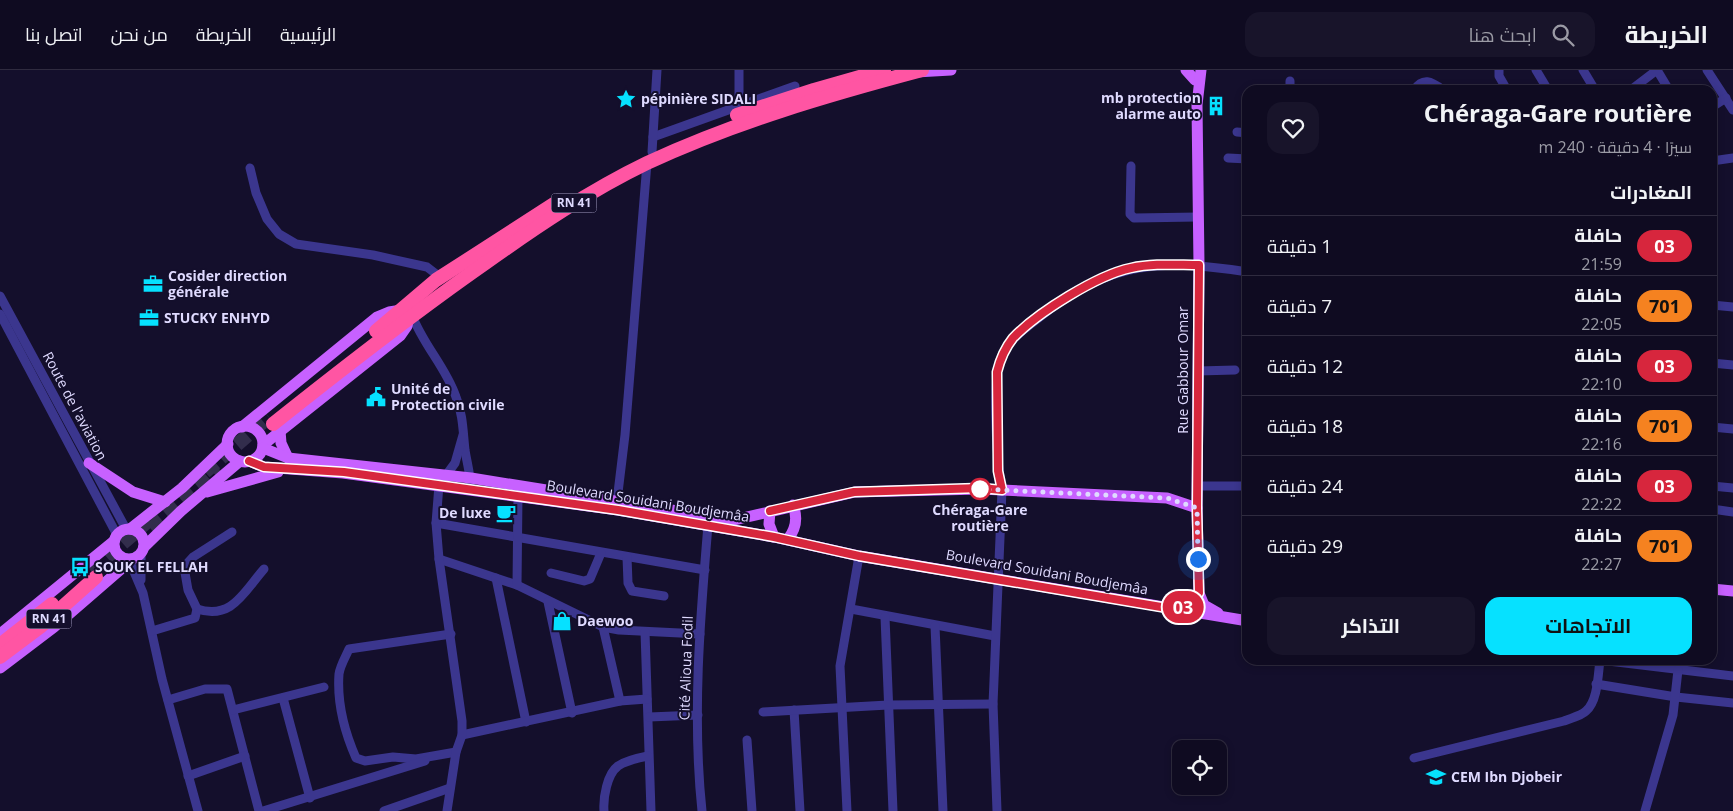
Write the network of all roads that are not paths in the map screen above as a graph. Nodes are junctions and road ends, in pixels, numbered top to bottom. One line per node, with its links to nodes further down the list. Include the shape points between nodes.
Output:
1 (657, 70): 28 (street)
2 (739, 70): 24 (street)
3 (884, 70): 29 (highway, RN 41, via 772,103 716,124)
4 (951, 70): 12 (main road)
5 (1186, 70): 13 (main road)
6 (1208, 70): 13 (main road)
7 (1499, 70): 16 (street)
8 (1536, 70): 17 (street)
9 (1583, 70): 18 (street)
10 (1657, 70): 19 (street); 20 (street)
11 (1707, 70): 22 (street)
12 (919, 71): 29 (highway, RN 41, via 760,117)
13 (1197, 75): 36 (main road, Rue Gabbour Omar)
14 (1417, 85): 15 (street, via 1426,81)
15 (1436, 85)
16 (1504, 85)
17 (1545, 85)
18 (1592, 85)
19 (1637, 85)
20 (1666, 85)
21 (795, 86): 24 (street)
22 (1726, 98): 23 (street); 25 (street)
23 (1717, 104)
24 (739, 106): 28 (street)
25 (1733, 110)
26 (1237, 132): 27 (street)
27 (1242, 132)
28 (653, 137): 29 (street)
29 (650, 157): 39 (highway, RN 41, via 570,194); 44 (highway, RN 41, via 549,218); 68 (street)
30 (1228, 158): 32 (street)
31 (1733, 158): 33 (street)
32 (1242, 159)
33 (1717, 161)
34 (1131, 166): 36 (street, via 1130,214 1134,218)
35 (250, 168): 39 (street, via 267,219 280,234 296,244 372,254 427,267)
36 (1198, 217): 37 (main road, Rue Gabbour Omar)
37 (1199, 265): 38 (street); 48 (main road, Rue Gabbour Omar); 65 (street, via 1129,268 1104,278 1044,313 1013,338 1001,357 997,372 998,471)
38 (1242, 271)
39 (440, 277): 44 (highway, RN 41)
40 (0, 296): 57 (street, Route de l'aviation)
41 (1717, 305): 42 (street)
42 (1733, 307)
43 (0, 314): 78 (street)
44 (407, 314): 49 (highway, RN 41); 50 (main road, via 389,312 378,317); 53 (street, via 457,397)
45 (1717, 363): 46 (street)
46 (1733, 365)
47 (1235, 370): 48 (street)
48 (1198, 371): 61 (main road, Rue Gabbour Omar)
49 (274, 424): 55 (main road); 58 (main road)
50 (242, 427): 54 (main road, via 233,431); 55 (main road, via 259,433)
51 (1717, 427): 52 (street)
52 (1733, 429)
53 (463, 435): 59 (street, via 457,458); 60 (street)
54 (228, 444): 56 (main road, via 230,453); 69 (main road)
55 (263, 446): 56 (main road, via 259,455); 58 (main road, Boulevard Souidani Boudjemâa)
56 (245, 461): 58 (main road, Boulevard Souidani Boudjemâa, via 260,466); 66 (main road)
57 (89, 463): 69 (main road, via 133,492); 78 (street, Route de l'aviation)
58 (288, 464): 59 (main road, Boulevard Souidani Boudjemâa, via 329,471); 66 (main road)
59 (443, 480): 60 (main road, Boulevard Souidani Boudjemâa); 75 (street)
60 (470, 483): 67 (main road, Boulevard Souidani Boudjemâa); 68 (main road, Boulevard Souidani Boudjemâa)
61 (1197, 486): 62 (street); 71 (main road, Rue Gabbour Omar)
62 (1242, 486)
63 (1717, 486): 64 (street)
64 (1733, 488)
65 (1002, 490): 70 (main road, via 854,492); 71 (main road, via 1167,498); 92 (street)
66 (200, 494): 82 (main road)
67 (518, 495): 76 (main road, Boulevard Souidani Boudjemâa); 80 (street)
68 (617, 501): 73 (main road, Boulevard Souidani Boudjemâa, via 734,520)
69 (166, 502): 78 (main road)
70 (793, 505): 73 (main road); 81 (main road, via 795,526)
71 (1197, 508): 97 (main road, Rue Gabbour Omar)
72 (1717, 510): 74 (street)
73 (770, 511): 79 (main road, via 769,524)
74 (1733, 512)
75 (436, 523): 80 (street); 86 (street)
76 (708, 525): 79 (main road, Boulevard Souidani Boudjemâa); 89 (street, Cité Alioua Fodil)
77 (232, 532): 100 (street, via 193,557 184,567 188,590)
78 (122, 534): 82 (main road, via 140,534 144,540); 87 (main road, via 114,549); 110 (main road)
79 (774, 537): 81 (main road, Boulevard Souidani Boudjemâa)
80 (516, 538): 83 (street); 93 (street)
81 (788, 539): 84 (main road, Boulevard Souidani Boudjemâa)
82 (143, 551): 87 (main road); 96 (street)
83 (601, 553): 85 (street); 90 (street, via 590,579 584,581)
84 (859, 556): 92 (main road, Boulevard Souidani Boudjemâa); 101 (street)
85 (627, 557): 89 (street); 98 (street, via 628,583 632,591)
86 (439, 559): 91 (street); 111 (street)
87 (128, 560): 96 (street); 118 (main road, via 54,627)
88 (264, 569): 100 (street, via 229,609 211,614)
89 (704, 570): 112 (street, Cité Alioua Fodil)
90 (551, 573)
91 (496, 578): 93 (street); 139 (street)
92 (998, 579): 102 (main road, Boulevard Souidani Boudjemâa); 113 (street)
93 (517, 586): 99 (street)
94 (1717, 589): 95 (main road)
95 (1733, 591)
96 (142, 593): 108 (street)
97 (1199, 593): 102 (main road); 103 (main road, via 1204,605)
98 (664, 596)
99 (548, 602): 107 (street); 136 (street)
100 (197, 609): 108 (street, via 195,618)
101 (851, 609): 104 (street); 132 (street, via 840,666)
102 (1179, 610): 103 (main road, Boulevard Souidani Boudjemâa)
103 (1228, 617): 105 (main road, Boulevard Souidani Boudjemâa)
104 (885, 618): 106 (street); 131 (street)
105 (1242, 620)
106 (935, 626): 113 (street); 129 (street)
107 (603, 627): 109 (street); 127 (street)
108 (152, 631): 126 (street)
109 (645, 632): 112 (street); 125 (street)
110 (0, 634)
111 (450, 634): 140 (street); 142 (street, via 349,649 339,672 340,704 356,758 366,761 393,757 416,759)
112 (700, 634): 137 (street, Cité Alioua Fodil)
113 (994, 636): 130 (street)
114 (0, 645): 115 (highway, RN 41, via 93,574 40,626)
115 (0, 657)
116 (1599, 665): 121 (street)
117 (1647, 665): 119 (street)
118 (0, 668)
119 (1678, 670): 120 (street); 123 (street)
120 (1733, 676)
121 (1596, 684): 123 (street); 145 (street, via 1587,711 1564,721)
122 (324, 687): 124 (street)
123 (1676, 697): 128 (street); 164 (street)
124 (283, 698): 133 (street); 148 (street)
125 (647, 699): 127 (street); 138 (street)
126 (168, 700): 133 (street, via 205,689 222,688 227,689); 146 (street)
127 (620, 701): 136 (street)
128 (1733, 702)
129 (938, 704): 130 (street); 131 (street); 162 (street)
130 (993, 704): 163 (street)
131 (888, 705): 132 (street); 161 (street)
132 (841, 707): 134 (street); 160 (street)
133 (233, 710): 143 (street)
134 (794, 710): 135 (street); 159 (street)
135 (763, 712)
136 (572, 713): 139 (street)
137 (698, 716): 138 (street); 157 (street, Cité Alioua Fodil)
138 (649, 717): 144 (street)
139 (526, 722): 140 (street)
140 (462, 735): 142 (street)
141 (747, 740): 158 (street)
142 (456, 752): 147 (street); 148 (street)
143 (245, 756): 146 (street); 151 (street)
144 (648, 756): 155 (street, via 616,767 606,789); 156 (street)
145 (1414, 758)
146 (188, 776): 150 (street)
147 (450, 788): 149 (street); 154 (street)
148 (310, 798): 152 (street)
149 (398, 808): 153 (street)
150 (198, 811)
151 (259, 811)
152 (263, 811)
153 (384, 811)
154 (447, 811)
155 (604, 811)
156 (652, 811)
157 (702, 811)
158 (752, 811)
159 (800, 811)
160 (847, 811)
161 (893, 811)
162 (944, 811)
163 (997, 811)
164 (1645, 811)

